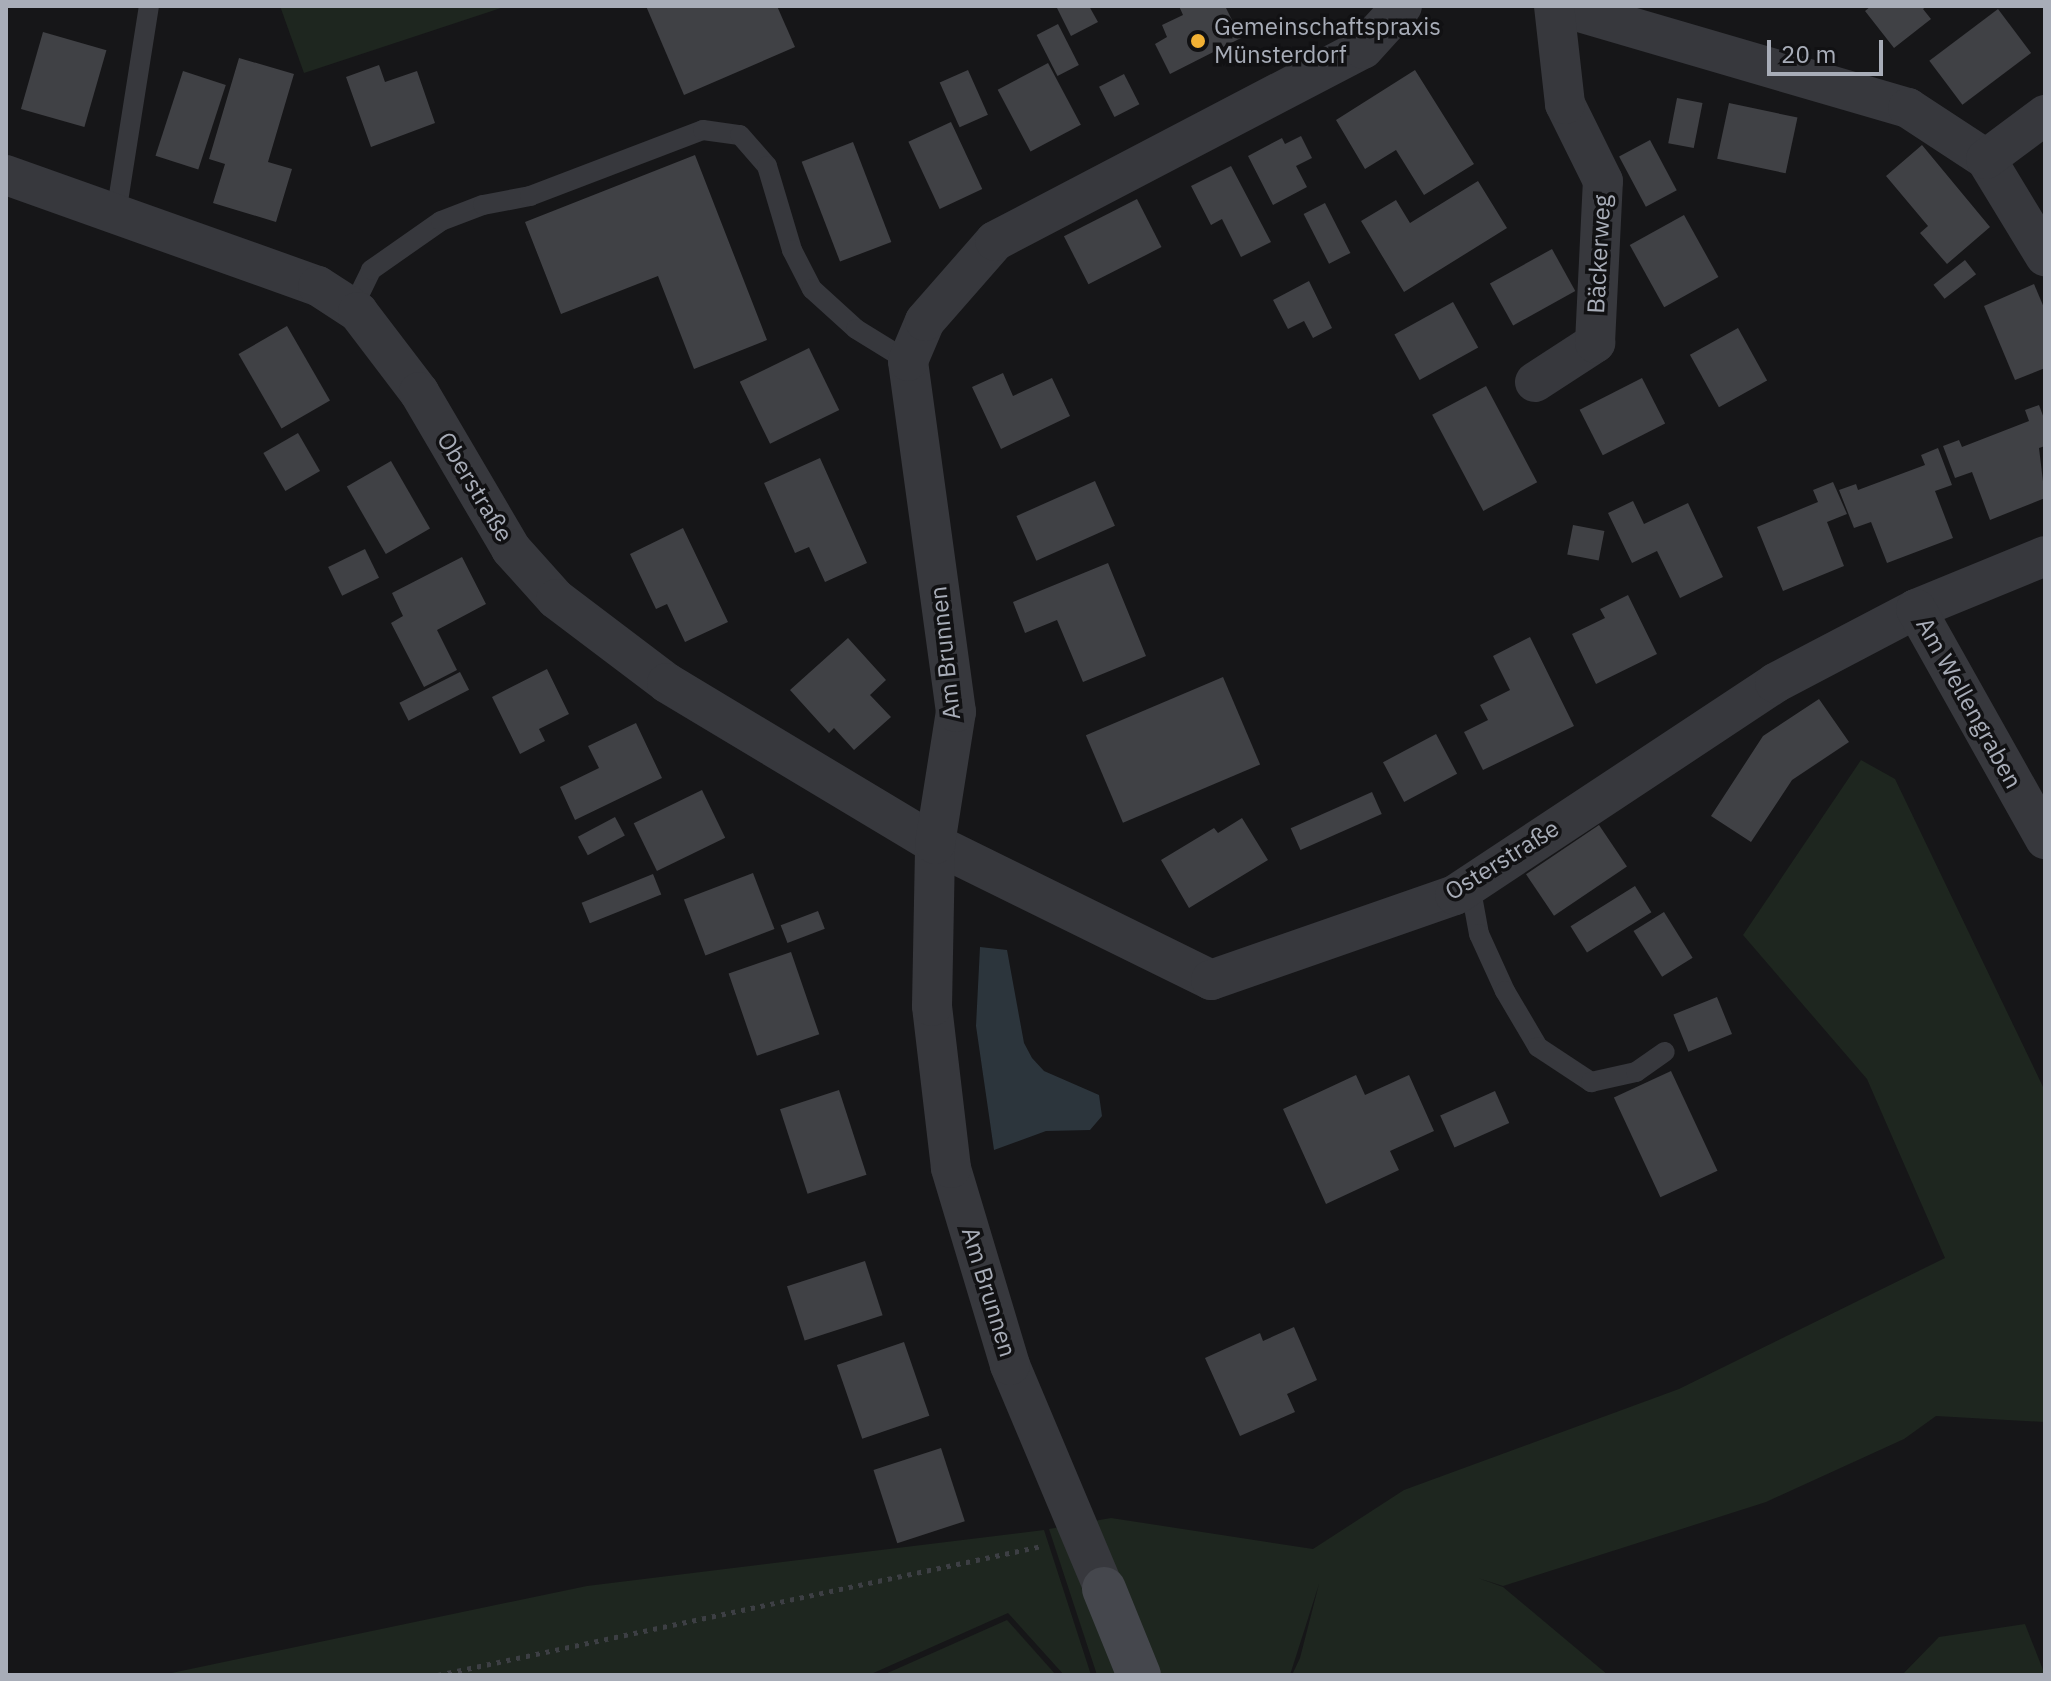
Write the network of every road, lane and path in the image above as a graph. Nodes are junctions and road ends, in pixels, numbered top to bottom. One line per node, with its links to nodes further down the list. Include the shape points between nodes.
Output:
1 (149, 6): 7 (lane)
2 (1402, 6): 10 (street, via 1363,49 995,241 925,321)
3 (1557, 6): 5 (street, via 1908,108); 11 (street, Bäckerweg, via 1565,104 1603,181 1595,343)
4 (2045, 115): 5 (street)
5 (1986, 159): 8 (street)
6 (6, 175): 7 (street, Oberstraße)
7 (116, 214): 9 (street, Oberstraße, via 318,286)
8 (2045, 256)
9 (358, 312): 10 (lane, via 359,295 371,270 441,221 483,205 530,196 703,130 740,135 758,155 812,289 856,329); 15 (street, Oberstraße, via 419,392 511,549 556,599 667,683)
10 (908, 361): 15 (street, Am Brunnen, via 956,712)
11 (1535, 382)
12 (2045, 556): 13 (street, Osterstraße)
13 (1916, 609): 14 (street, Am Wellengraben); 16 (street, Osterstraße, via 1775,683)
14 (2045, 839)
15 (935, 844): 16 (street, Osterstraße, via 1211,980 1455,895); 18 (street, Am Brunnen, via 932,1006 951,1168 1010,1365)
16 (1470, 885): 17 (lane, via 1479,934 1538,1047 1591,1082 1636,1072)
17 (1665, 1052)
18 (1082, 1537): 19 (street, Am Brunnen); 20 (path)
19 (1104, 1589): 21 (street)
20 (438, 1675)
21 (1139, 1675)

